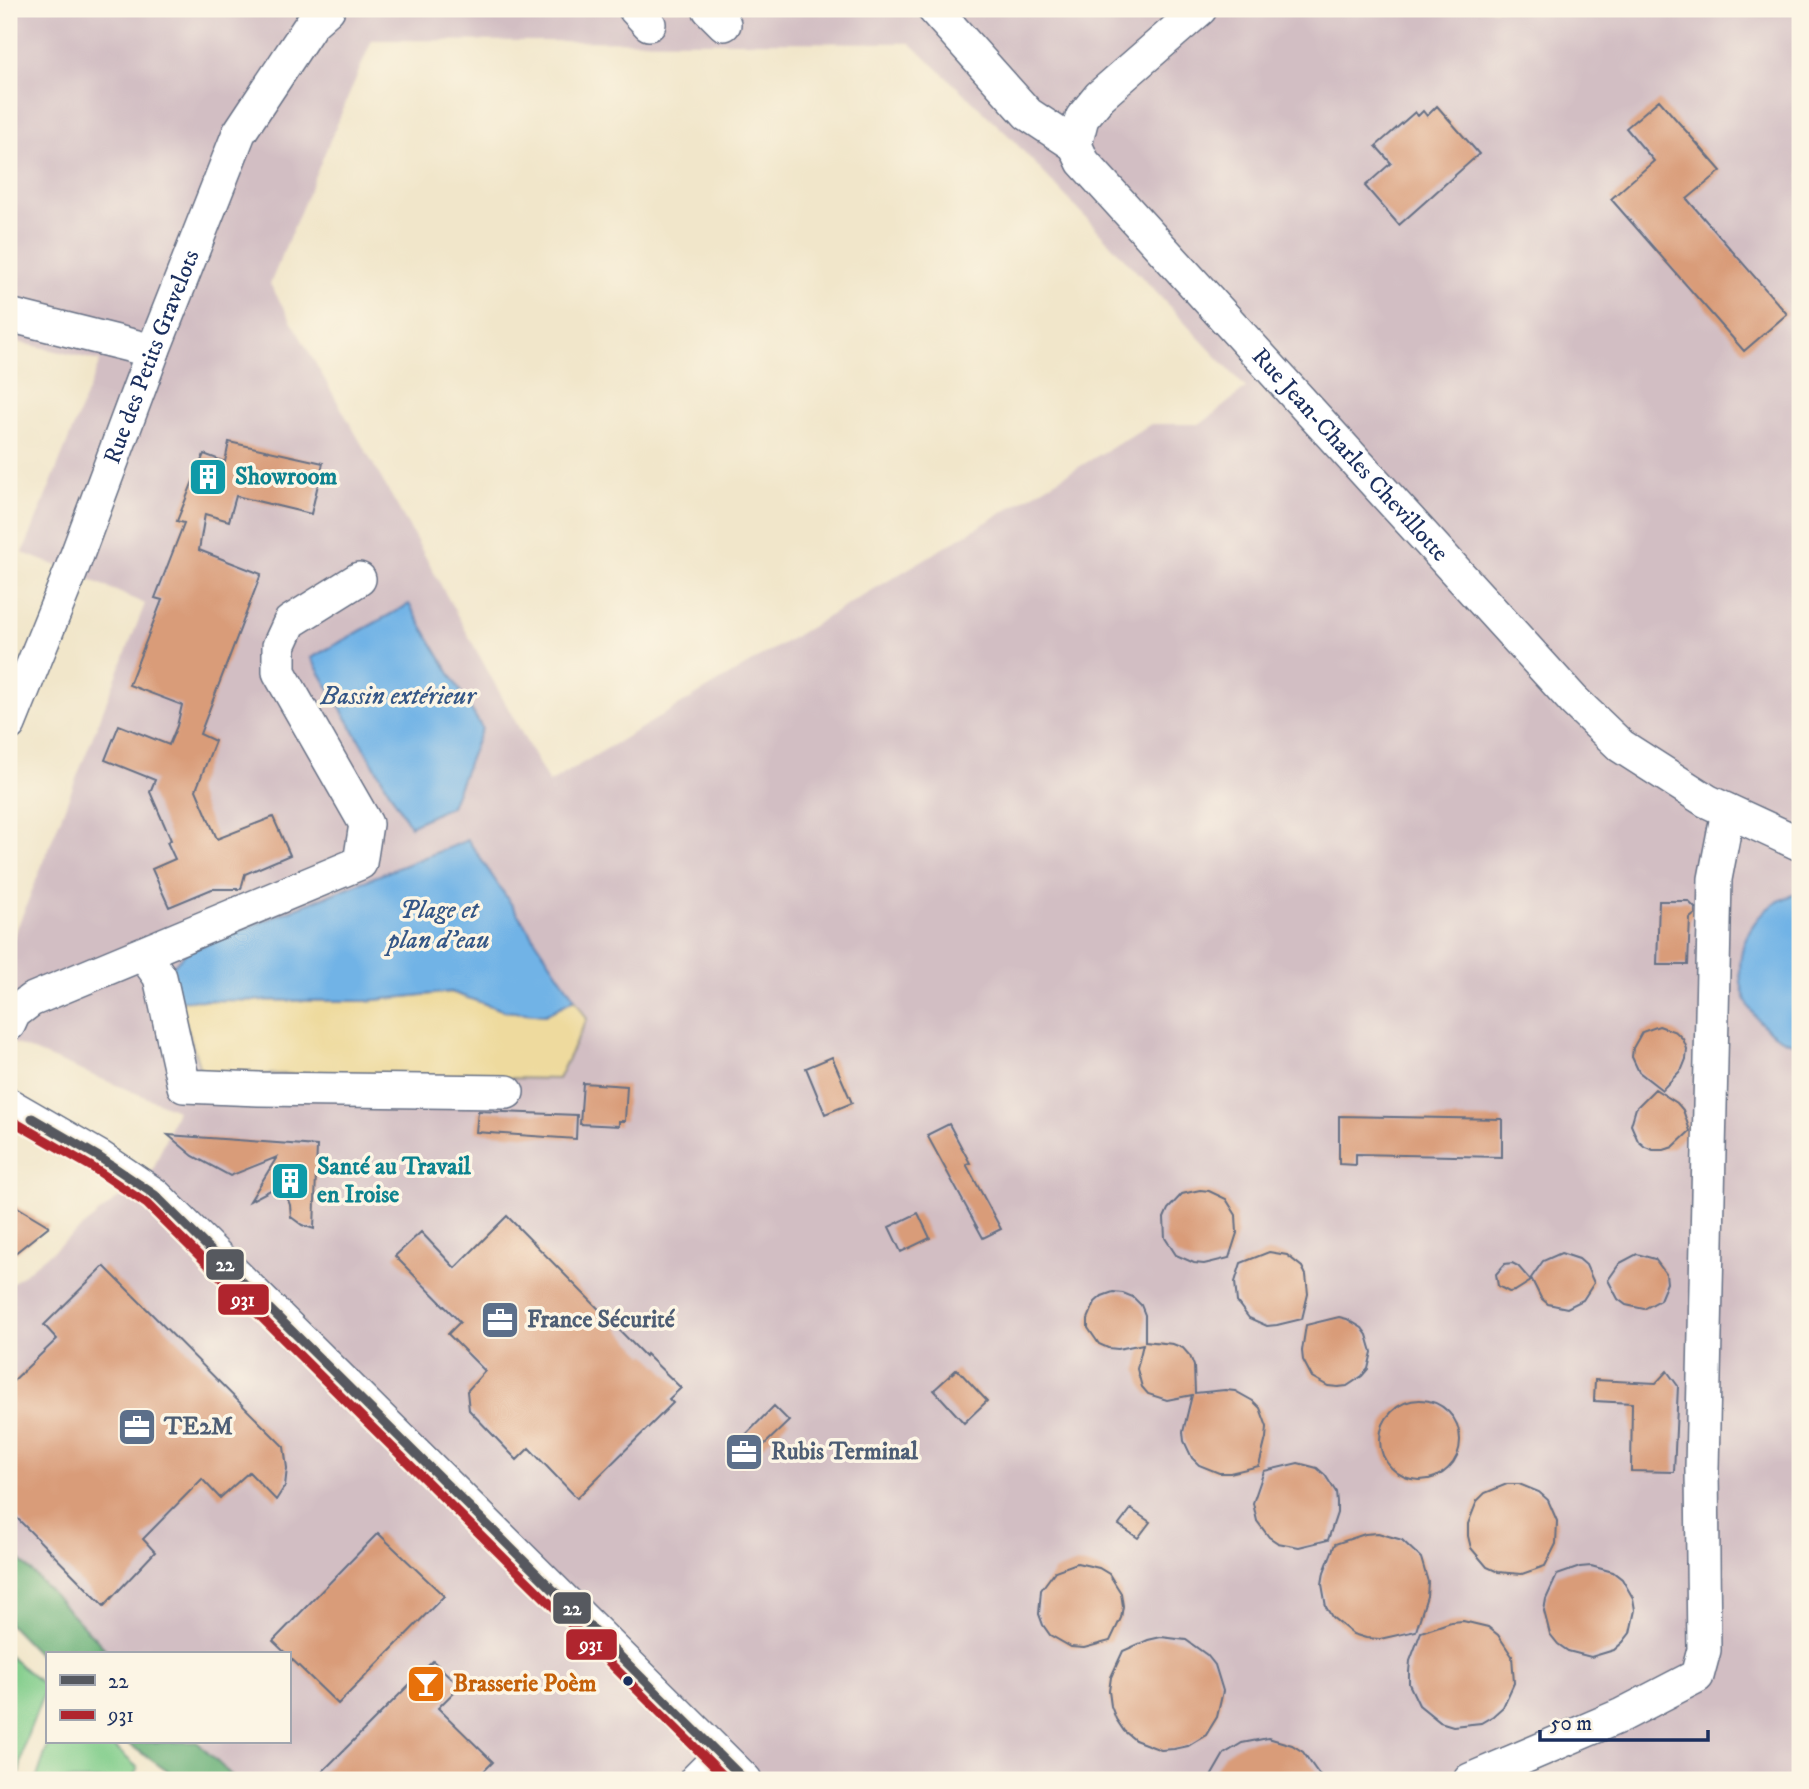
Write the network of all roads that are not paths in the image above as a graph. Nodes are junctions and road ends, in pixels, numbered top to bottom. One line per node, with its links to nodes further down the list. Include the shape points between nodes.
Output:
1 (328, 9): 6 (street, Rue des Petits Gravelots, via 312,23 239,133)
2 (934, 9): 4 (street, via 1028,114)
3 (1200, 9): 4 (street, via 1100,96 1082,118)
4 (1074, 145): 9 (street, Rue Jean-Charles Chevillotte, via 1083,162 1574,701 1621,746)
5 (9, 315): 6 (street)
6 (153, 351): 8 (street, Rue des Petits Gravelots)
7 (359, 579): 11 (street, via 290,622 279,646 279,671 366,824 360,863)
8 (9, 724)
9 (1728, 811): 10 (street, Rue Jean-Charles Chevillotte); 18 (street, via 1716,879 1702,1469 1704,1650 1697,1676 1622,1715)
10 (1800, 844)
11 (144, 955): 12 (street, via 31,1000 14,1013); 13 (street, via 159,977 184,1086)
12 (9, 1024)
13 (507, 1092)
14 (16, 1120): 15 (street, via 99,1157 155,1195)
15 (720, 1756): 16 (street); 17 (street)
16 (696, 1780)
17 (745, 1780)
18 (1470, 1780)

